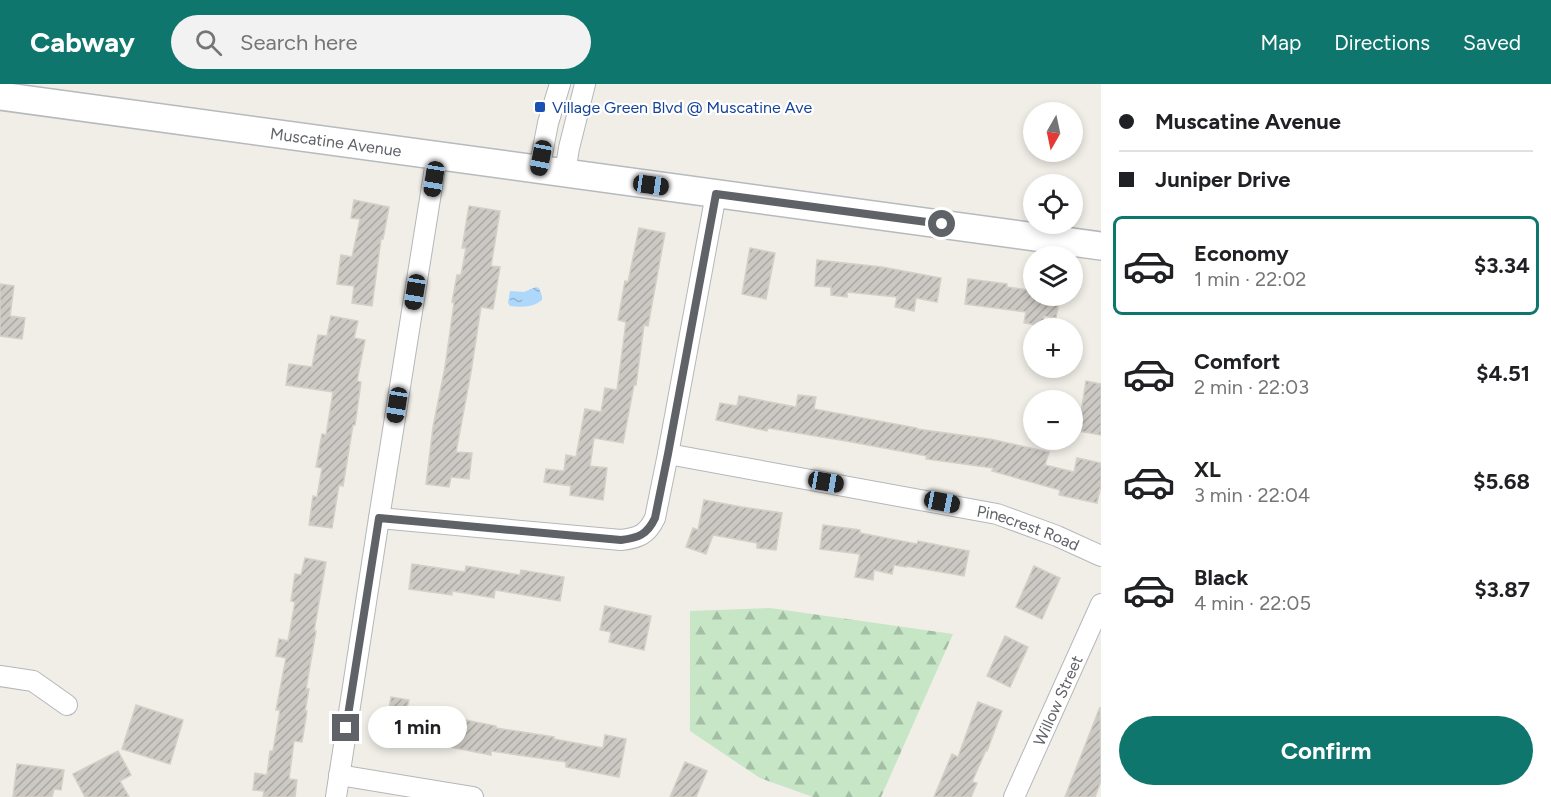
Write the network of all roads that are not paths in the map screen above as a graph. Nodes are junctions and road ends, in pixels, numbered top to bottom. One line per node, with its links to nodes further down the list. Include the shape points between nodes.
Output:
1 (560, 84): 5 (street)
2 (585, 84): 6 (street)
3 (0, 96): 4 (main road, Muscatine Avenue)
4 (437, 155): 5 (main road, Muscatine Avenue); 10 (street)
5 (539, 170): 6 (main road, Muscatine Avenue)
6 (566, 173): 7 (main road, Muscatine Avenue)
7 (716, 194): 8 (main road, Muscatine Avenue); 9 (street)
8 (1101, 246)
9 (668, 454): 10 (street, via 655,518 642,535 632,538); 11 (street, Pinecrest Road, via 997,514)
10 (379, 518): 15 (street)
11 (1101, 556)
12 (1101, 604): 18 (street, Willow Street)
13 (0, 676): 14 (street, via 33,681)
14 (67, 705)
15 (339, 775): 16 (street); 17 (street)
16 (336, 797)
17 (473, 797)
18 (1014, 797)

